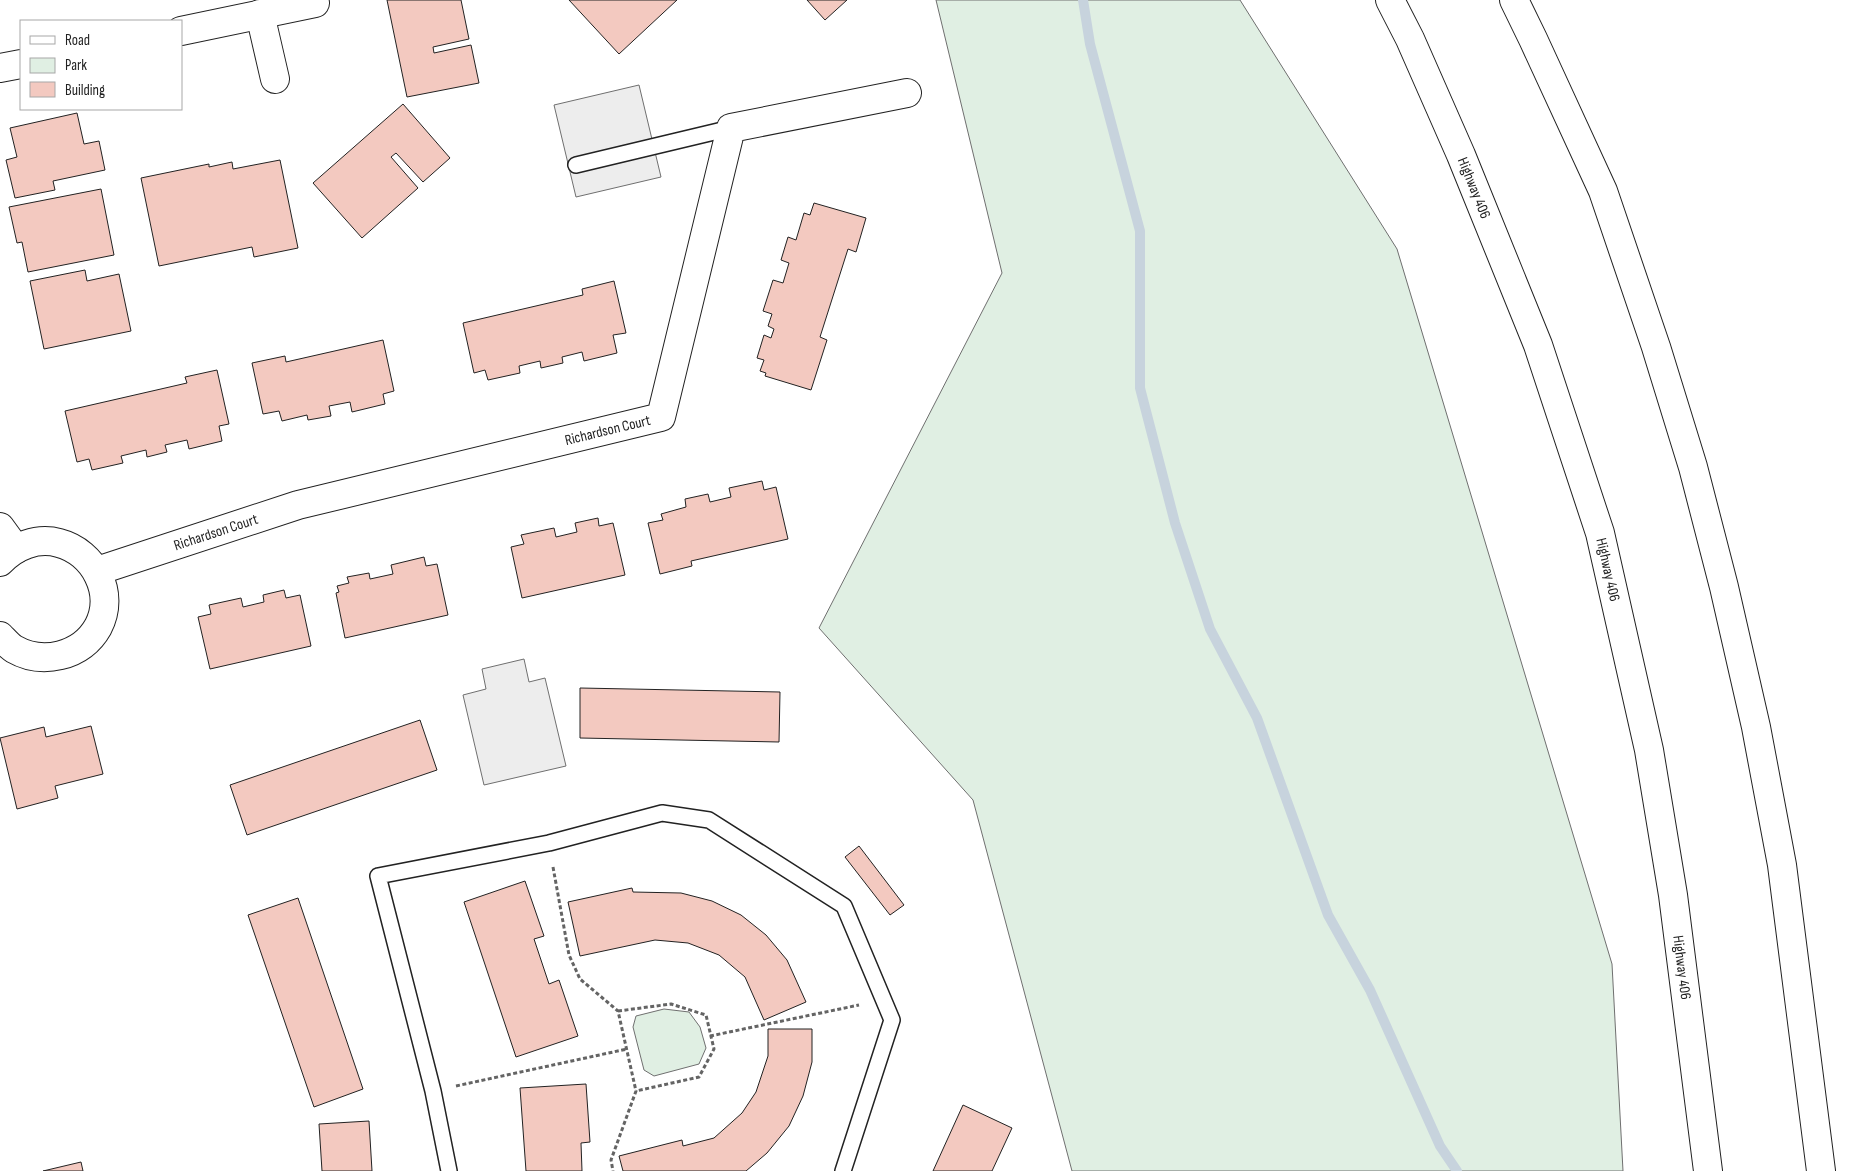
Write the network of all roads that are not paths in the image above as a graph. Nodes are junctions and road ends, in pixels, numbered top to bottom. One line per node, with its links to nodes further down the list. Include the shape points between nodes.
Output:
1 (314, 0): 4 (main road, via 315,3)
2 (1390, 0): 17 (main road, Highway 406, via 1461,155 1538,345 1600,532 1649,750 1673,895)
3 (1514, 0): 18 (main road, via 1603,191 1693,467 1756,727 1782,865)
4 (260, 14): 5 (main road); 8 (main road)
5 (182, 31)
6 (20, 64): 7 (main road)
7 (0, 68)
8 (275, 80)
9 (907, 93): 10 (main road)
10 (732, 128): 11 (lane); 13 (main road, Richardson Court, via 661,417 298,505)
11 (576, 165)
12 (5, 546): 13 (main road, via 52,541 70,546 85,556)
13 (97, 571): 14 (main road, via 104,589 104,608 98,627 77,648 50,658 30,656 12,648)
14 (0, 636)
15 (449, 1171): 16 (lane, via 433,1091 378,876 549,843 662,813 708,820 844,906 892,1020)
16 (843, 1171)
17 (1708, 1171)
18 (1821, 1171)

